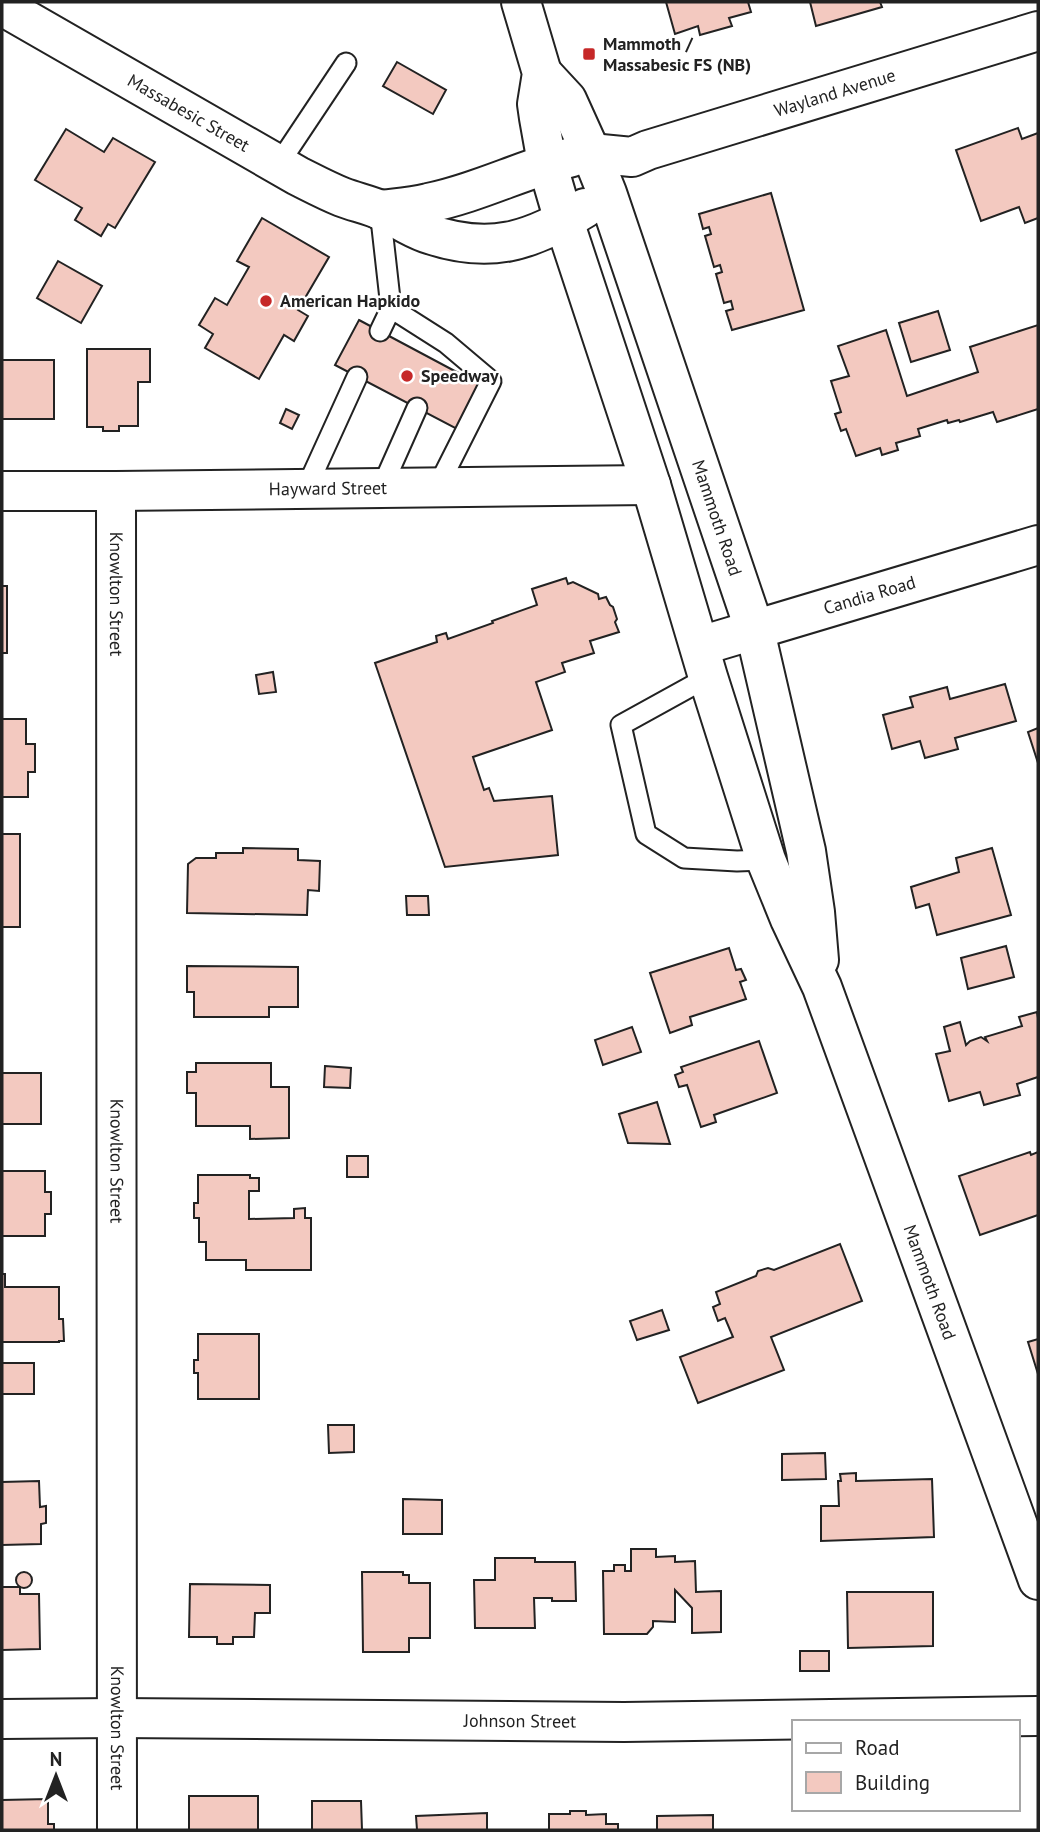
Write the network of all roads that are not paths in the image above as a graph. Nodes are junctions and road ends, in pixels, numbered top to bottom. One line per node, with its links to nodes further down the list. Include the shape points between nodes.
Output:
1 (522, 2): 5 (main road, Mammoth Road)
2 (2, 6): 9 (main road, Massabesic Street)
3 (1038, 31): 7 (main road, Wayland Avenue)
4 (346, 63): 9 (lane)
5 (542, 73): 6 (main road, Mammoth Road, via 567,100); 8 (main road, Mammoth Road, via 537,104)
6 (592, 153): 7 (main road, Wayland Avenue); 8 (main road, Massabesic Street); 10 (main road, Mammoth Road)
7 (632, 157): 10 (main road)
8 (547, 163): 11 (main road, Massabesic Street, via 429,203); 12 (main road, Mammoth Road)
9 (278, 164): 11 (main road, Massabesic Street)
10 (607, 193): 12 (main road, Massabesic Street); 24 (main road, Mammoth Road)
11 (380, 210): 12 (main road, Massabesic Street, via 424,233 461,243 502,244); 13 (lane)
12 (564, 221): 17 (main road, Mammoth Road)
13 (391, 307): 14 (lane); 18 (lane, via 442,353 491,381)
14 (380, 331)
15 (357, 377): 19 (lane)
16 (417, 408): 20 (lane)
17 (652, 485): 18 (main road, Hayward Street); 25 (main road, Mammoth Road)
18 (437, 488): 20 (main road, Hayward Street)
19 (306, 489): 20 (main road, Hayward Street); 22 (main road, Hayward Street)
20 (381, 489)
21 (2, 491): 22 (main road, Hayward Street)
22 (116, 491): 30 (main road, Knowlton Street)
23 (1038, 545): 24 (main road, Candia Road)
24 (755, 631): 25 (main road, Candia Road); 27 (main road, Mammoth Road, via 806,850)
25 (704, 661): 26 (main road, Mammoth Road); 26 (lane, via 621,725 646,834 684,858)
26 (766, 860): 27 (main road, Mammoth Road)
27 (822, 986): 28 (main road, Mammoth Road)
28 (1038, 1580)
29 (1038, 1716): 30 (main road, Johnson Street, via 624,1722)
30 (116, 1718): 31 (main road, Johnson Street); 32 (main road, Knowlton Street)
31 (2, 1719)
32 (117, 1830)

